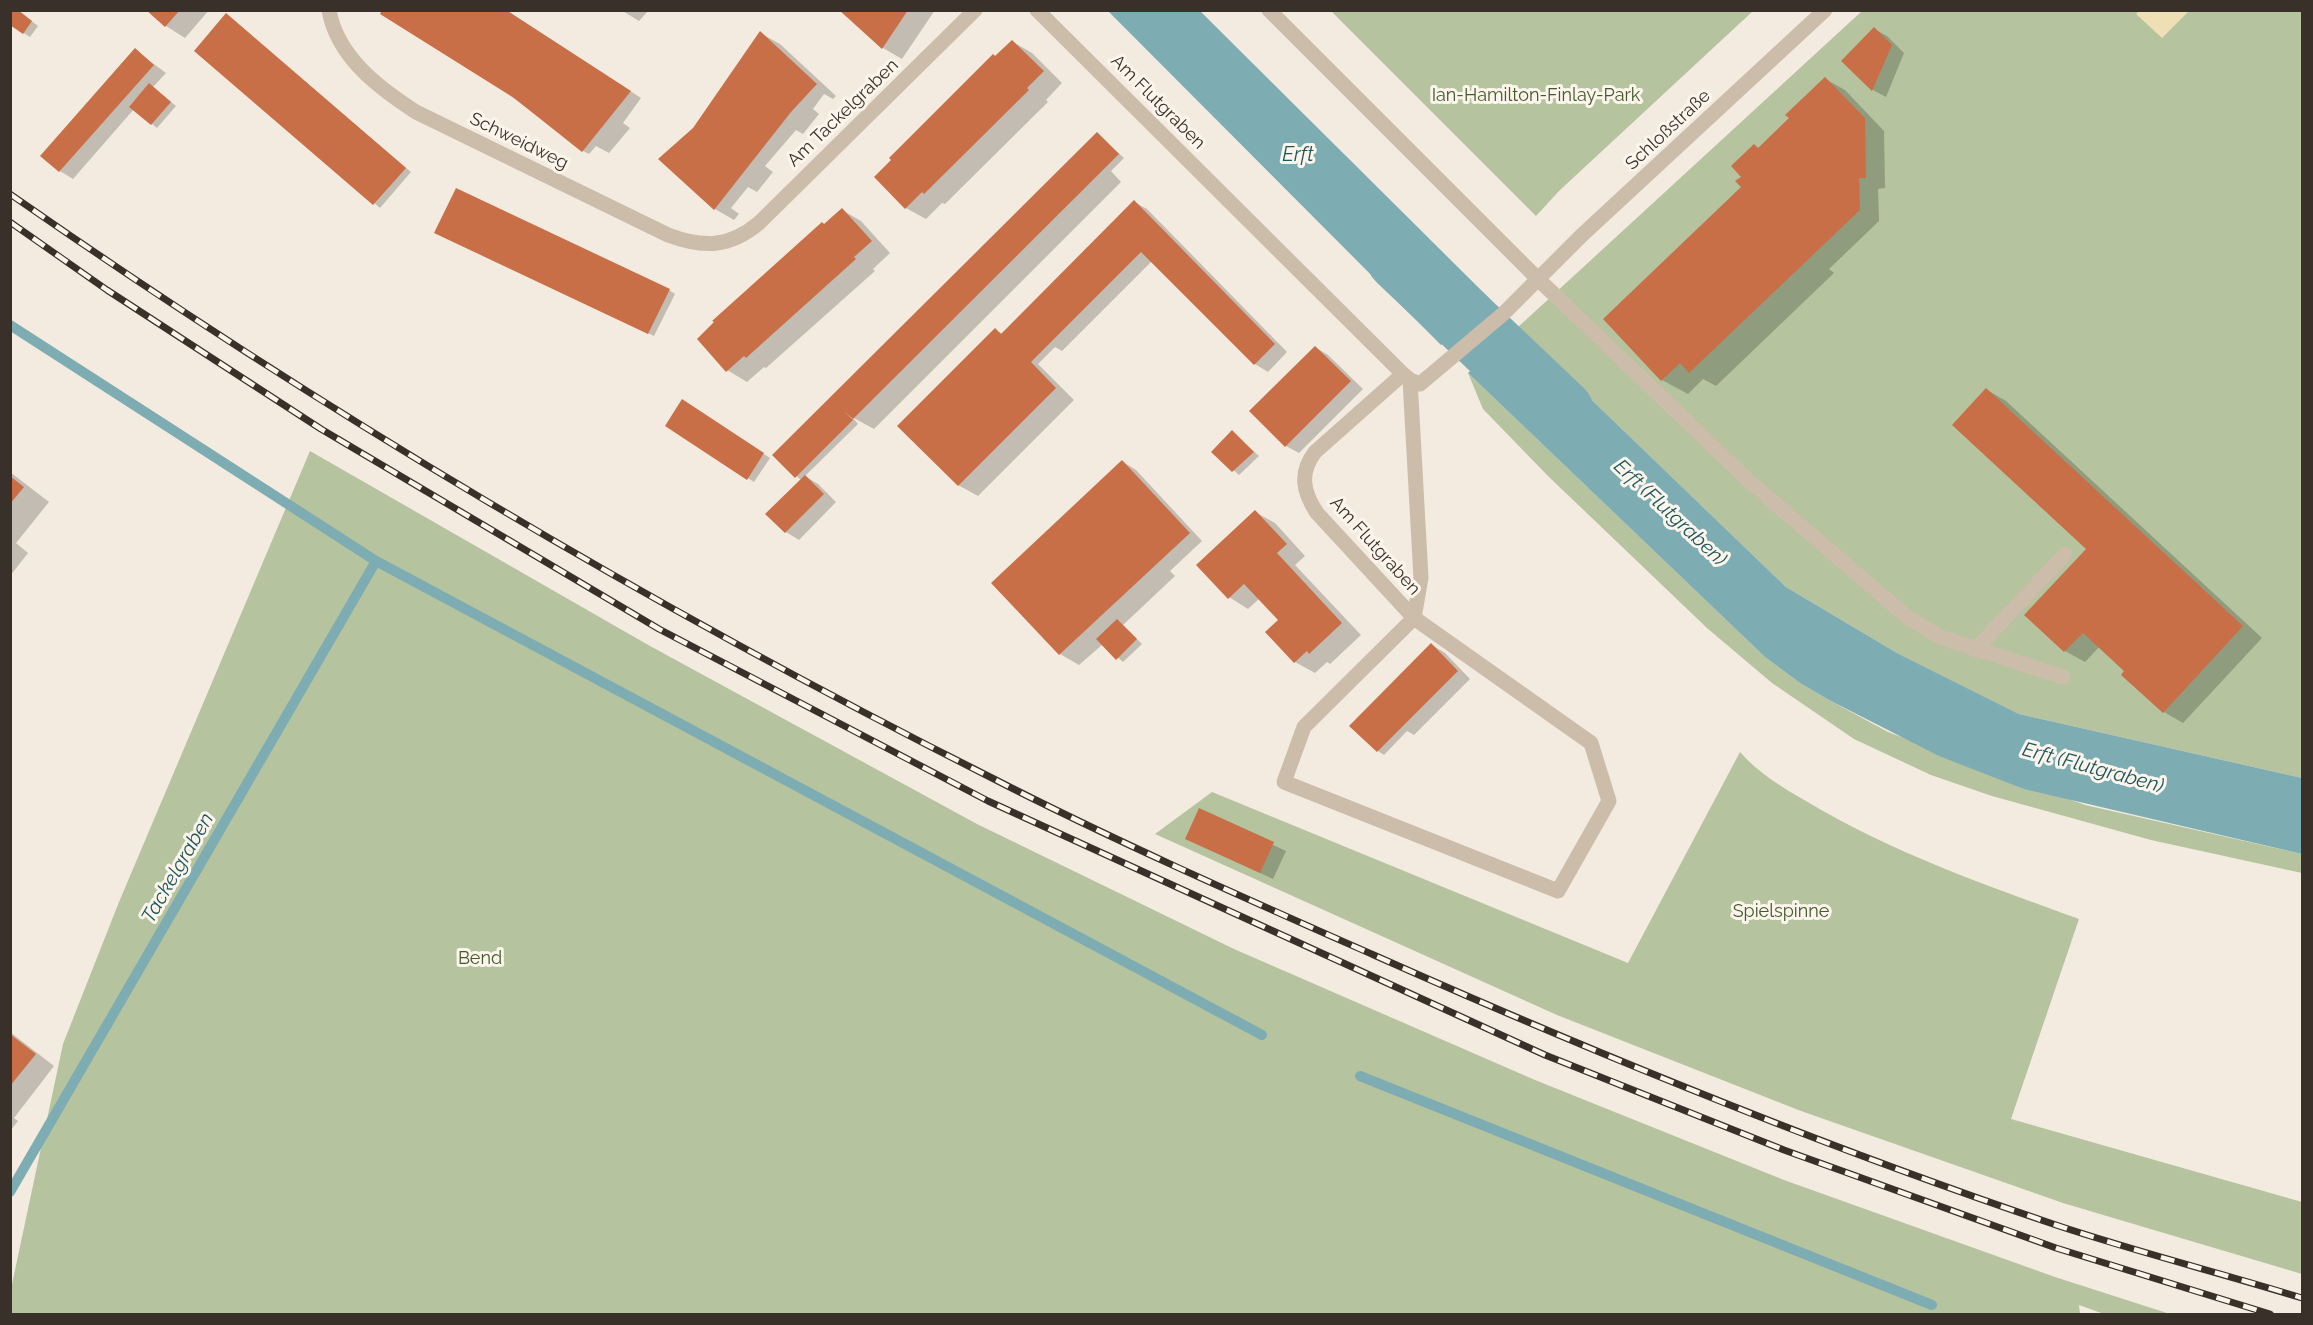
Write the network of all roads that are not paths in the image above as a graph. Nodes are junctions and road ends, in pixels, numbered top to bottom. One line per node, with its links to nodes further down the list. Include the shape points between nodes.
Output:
1 (329, 10): 6 (street, Schweidweg, via 338,39 350,57 387,92 416,112 668,235 701,245)
2 (975, 10): 6 (street, Am Tackelgraben, via 766,216 751,230)
3 (1037, 10): 9 (street, Am Flutgraben)
4 (1269, 10): 7 (street)
5 (1825, 10): 7 (street, Schloßstraße)
6 (734, 238)
7 (1538, 279): 8 (street, Schloßstraße); 12 (street, via 1750,482 1907,617 1932,634)
8 (1454, 358): 9 (street, Am Flutgraben, via 1420,384)
9 (1406, 377): 11 (street, Am Flutgraben, via 1421,578); 11 (street, Am Flutgraben, via 1315,452 1306,465 1304,480 1307,496 1317,513)
10 (2066, 554): 12 (street)
11 (1414, 618): 11 (street, via 1591,743 1609,801 1558,891 1284,782 1304,727)
12 (1976, 650): 13 (street)
13 (2063, 676)

